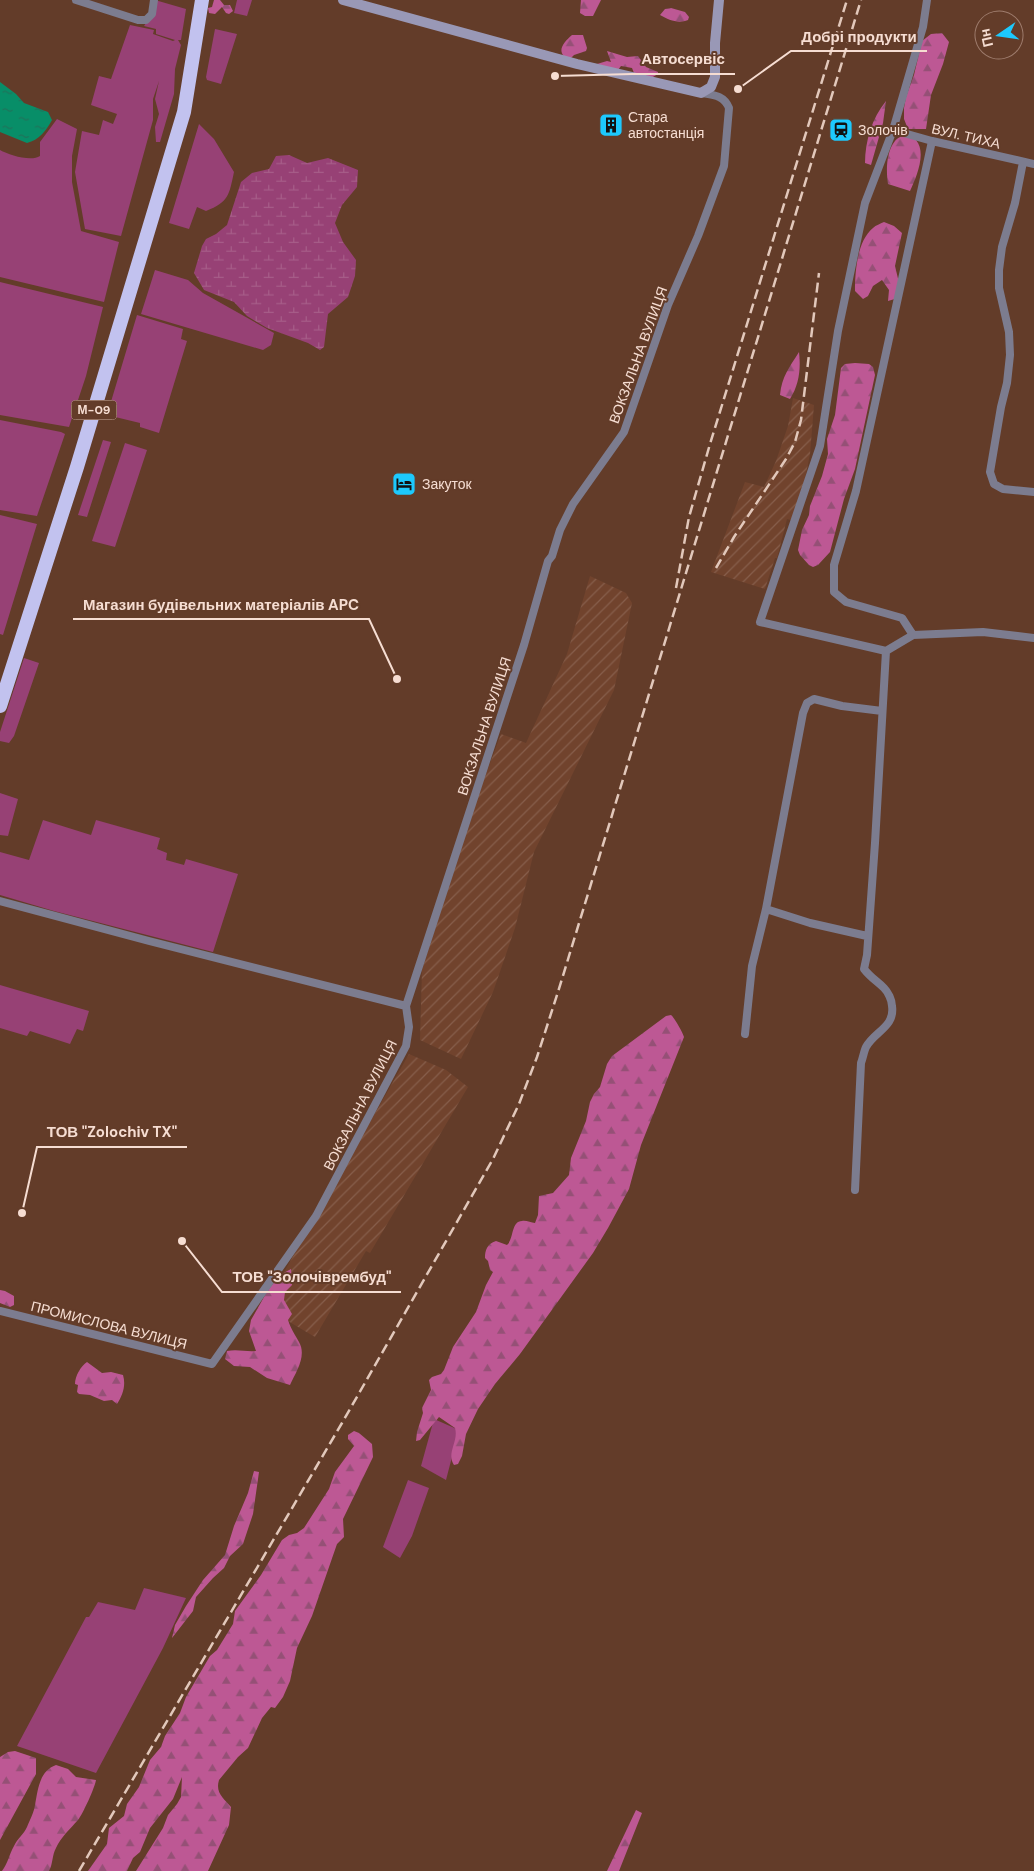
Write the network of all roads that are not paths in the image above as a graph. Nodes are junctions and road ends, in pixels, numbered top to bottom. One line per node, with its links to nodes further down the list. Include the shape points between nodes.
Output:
1 (76, 0): 2 (street, via 138,20 146,20 152,14)
2 (154, 0)
3 (202, 0): 16 (highway, М-09, via 184,112 77,467)
4 (343, 0): 7 (street, via 577,64)
5 (719, 0): 7 (street, via 715,78 711,87)
6 (927, 0): 8 (street, via 923,27)
7 (701, 93): 21 (street, ВОКЗАЛЬНА ВУЛИЦЯ, via 722,98 729,108 724,166 668,305 624,432 573,504 548,560 524,645)
8 (893, 130): 9 (street, ВУЛ. ТИХА); 15 (street, via 861,219 838,331 820,446 760,622)
9 (932, 141): 10 (street, ВУЛ. ТИХА); 13 (street, via 856,491 834,565 833,579 834,592 846,602 902,618)
10 (1023, 162): 11 (street, ВУЛ. ТИХА); 12 (street, via 1002,247 999,288 1009,332 1010,355 990,472 994,484 1004,489)
11 (1034, 164)
12 (1034, 492)
13 (913, 636): 14 (street, via 983,632); 15 (street)
14 (1034, 638)
15 (886, 651): 17 (street)
16 (0, 706)
17 (882, 711): 19 (street, via 814,699 807,703); 20 (street)
18 (0, 901): 21 (street)
19 (766, 909): 20 (street); 22 (street, via 752,966)
20 (867, 936): 23 (street, via 864,969 884,988 892,1002 893,1013 886,1028 866,1048 862,1063)
21 (406, 1006): 25 (street, ВОКЗАЛЬНА ВУЛИЦЯ, via 409,1027 406,1046 316,1216)
22 (745, 1034)
23 (855, 1190)
24 (0, 1311): 25 (street, ПРОМИСЛОВА ВУЛИЦЯ)
25 (212, 1364)

